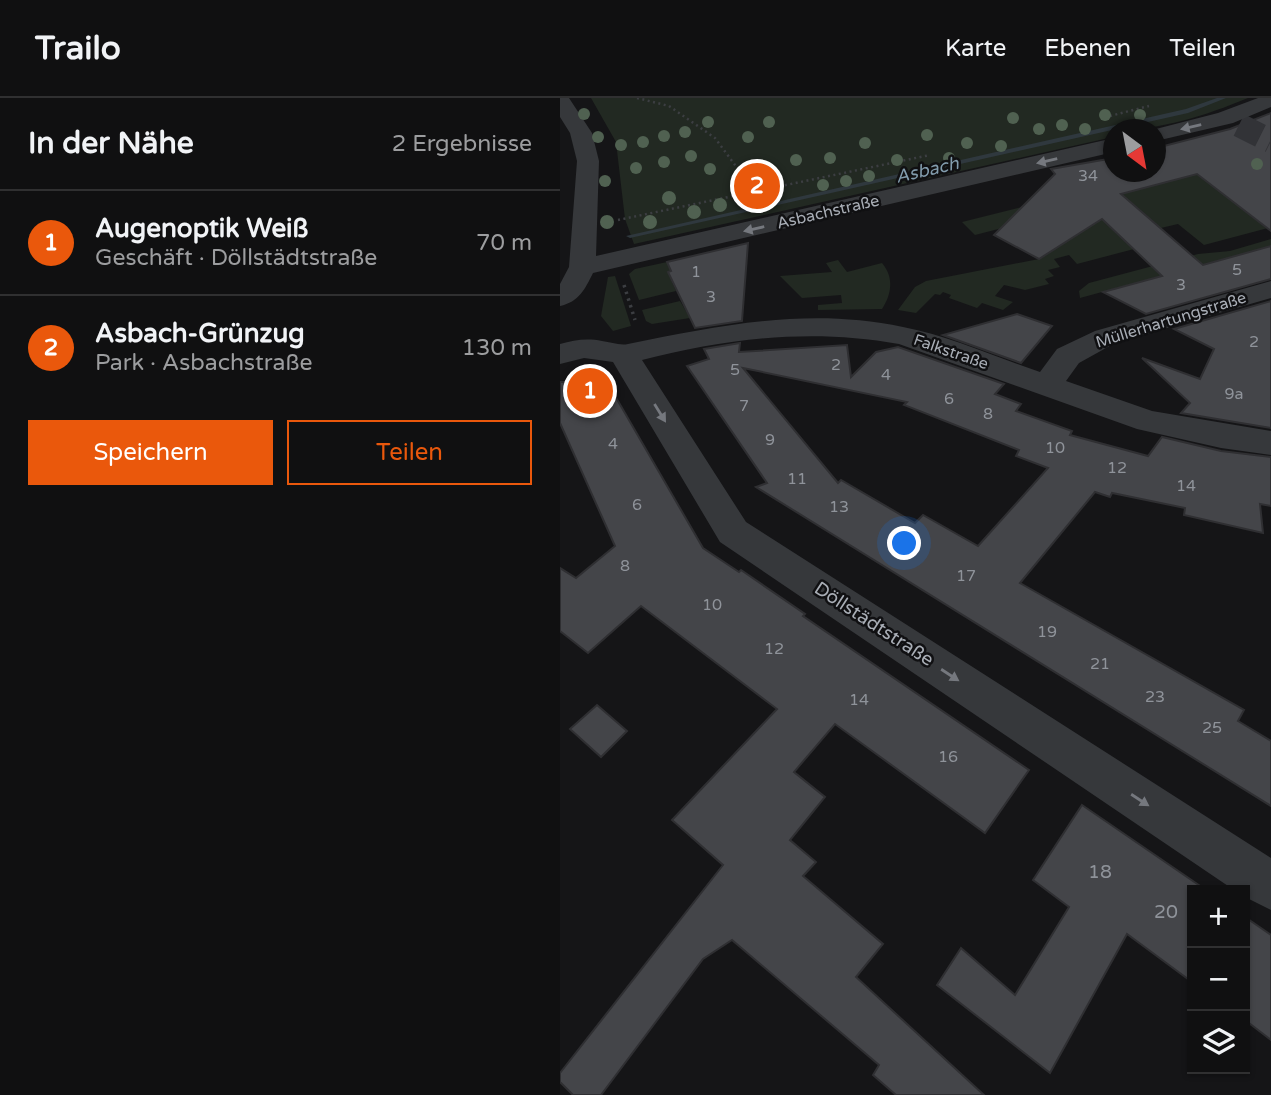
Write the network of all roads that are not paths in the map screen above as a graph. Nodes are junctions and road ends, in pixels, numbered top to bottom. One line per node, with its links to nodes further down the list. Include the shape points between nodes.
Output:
1 (560, 100): 5 (street, via 586,147)
2 (1271, 100): 3 (street, one-way to 3, via 1232,122)
3 (1166, 133)
4 (1103, 148): 5 (street, Asbachstraße, one-way to 5)
5 (582, 267): 7 (street, via 571,289)
6 (1271, 289): 11 (street, Müllerhartungstraße, via 1105,337 1068,356)
7 (560, 298)
8 (560, 306): 9 (street)
9 (564, 352): 10 (street, via 598,349)
10 (624, 355): 11 (street, Falkstraße, via 724,332 852,326 905,336); 13 (street, Döllstädtstraße, one-way to 13, via 733,532)
11 (1047, 385): 12 (street, Falkstraße, via 1148,421)
12 (1271, 443)
13 (1271, 886)

